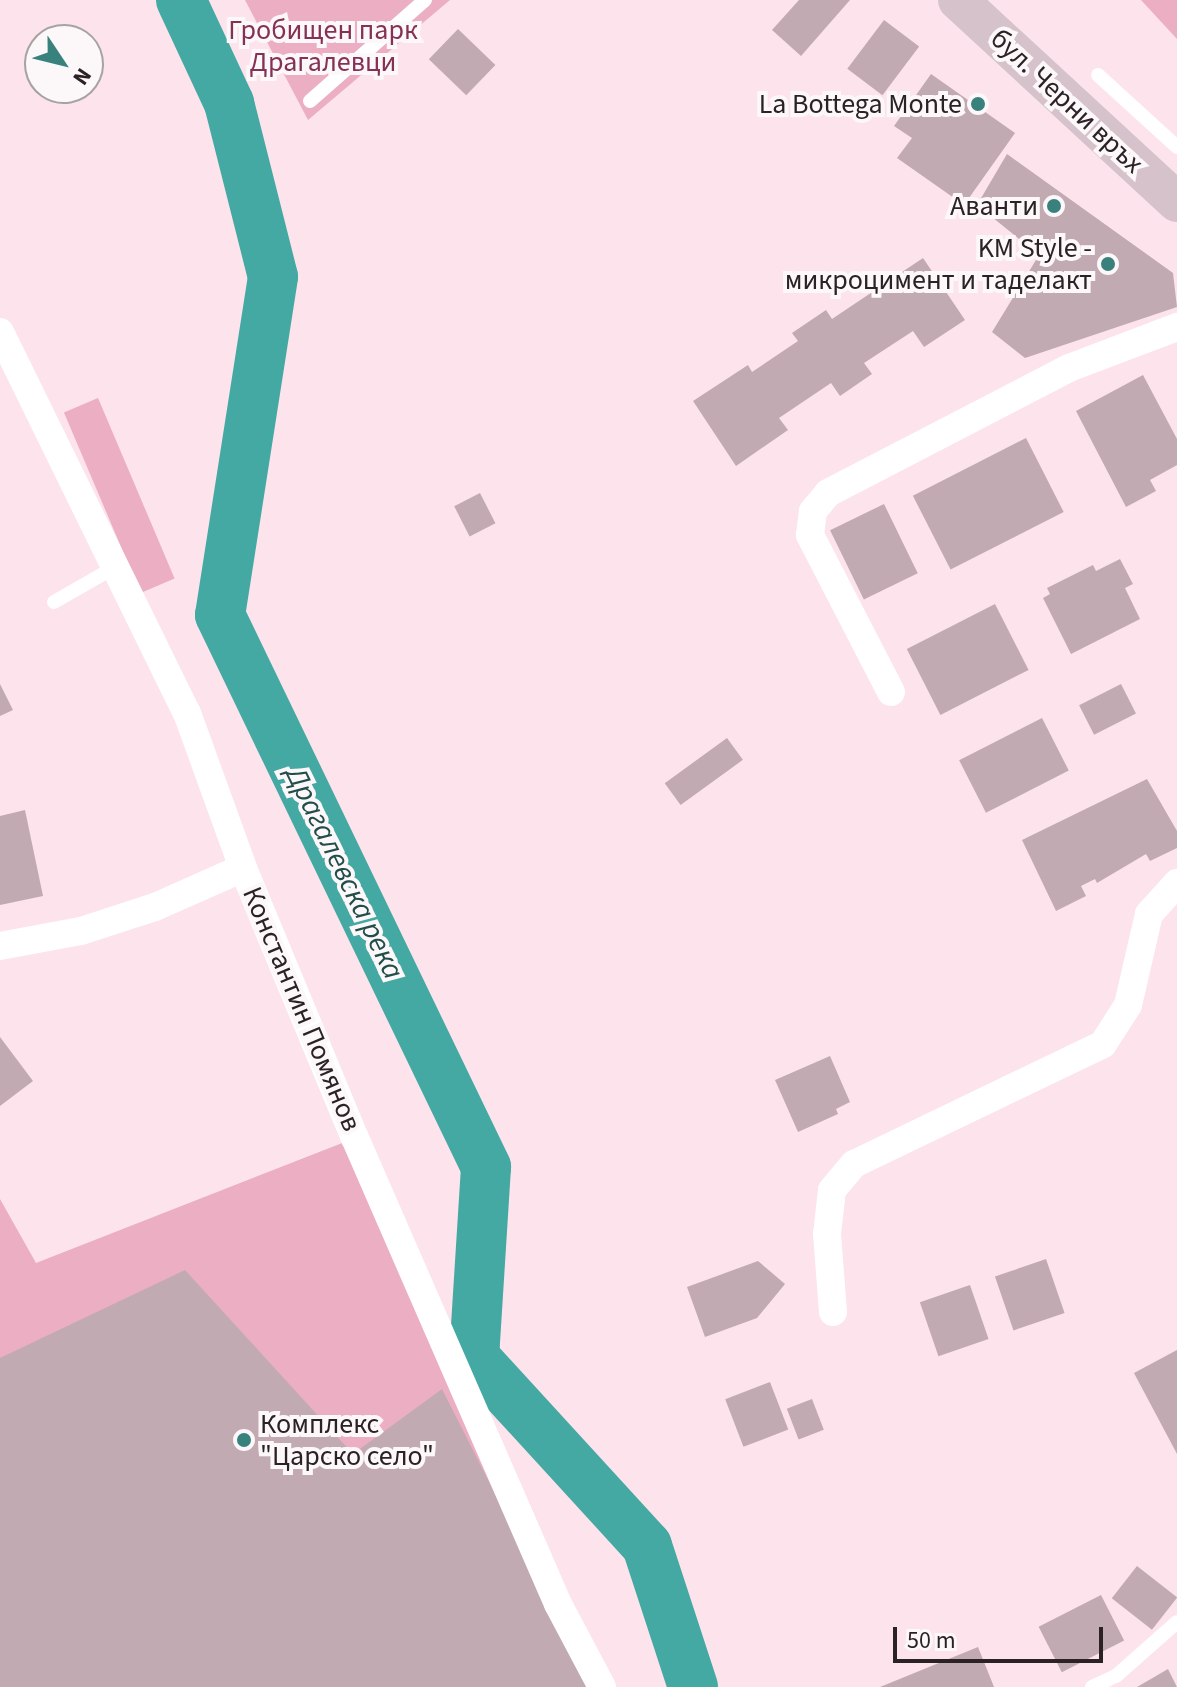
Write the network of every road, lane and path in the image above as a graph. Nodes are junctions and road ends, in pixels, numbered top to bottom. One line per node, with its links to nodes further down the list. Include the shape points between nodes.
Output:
1 (425, 0): 4 (lane)
2 (958, 0): 6 (main road, бул. Черни връх)
3 (1098, 75): 5 (lane)
4 (310, 101)
5 (1177, 147)
6 (1177, 202)
7 (1177, 327): 11 (street, via 1069,368 828,493 813,511 810,535)
8 (0, 332): 9 (street, Константин Помянов)
9 (115, 567): 10 (lane); 12 (street, Константин Помянов, via 187,713)
10 (54, 602)
11 (891, 692)
12 (243, 868): 14 (street, via 110,922); 17 (street, Константин Помянов, via 558,1604)
13 (1177, 883): 15 (street, via 1149,914 1128,1005 1103,1044 854,1164 832,1190 827,1234)
14 (0, 946)
15 (833, 1312)
16 (1177, 1622): 18 (lane, via 1116,1676)
17 (602, 1687)
18 (1092, 1687)

